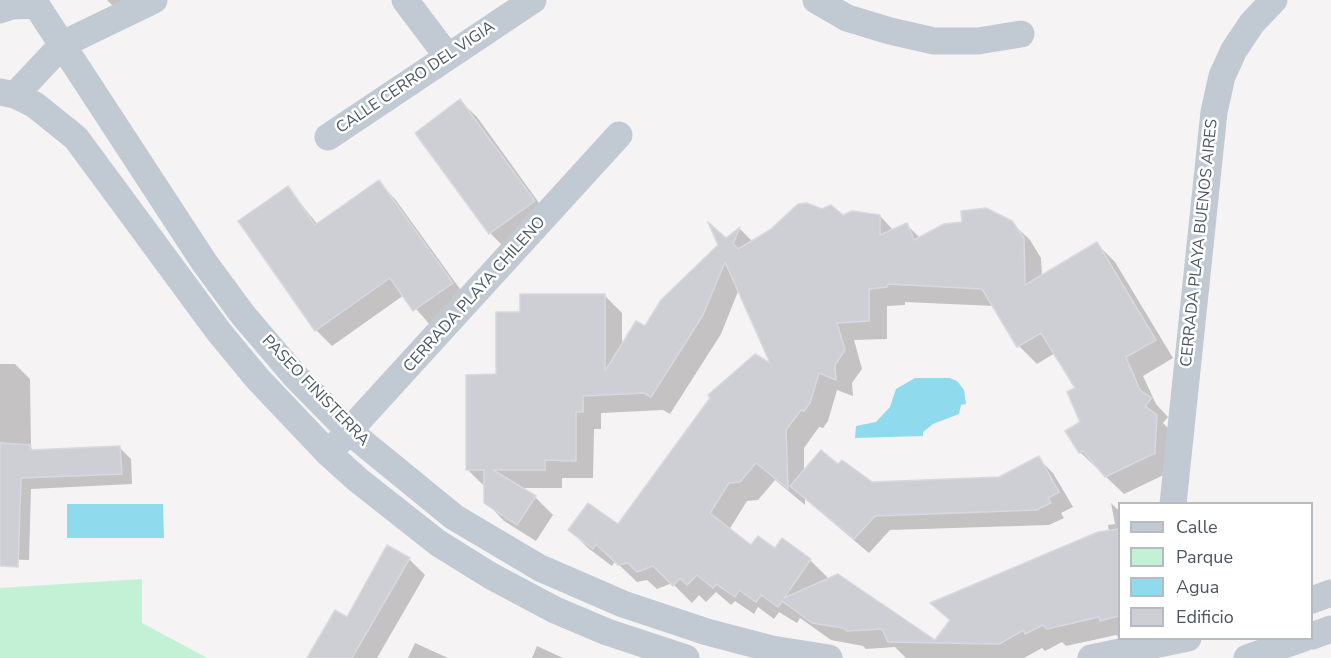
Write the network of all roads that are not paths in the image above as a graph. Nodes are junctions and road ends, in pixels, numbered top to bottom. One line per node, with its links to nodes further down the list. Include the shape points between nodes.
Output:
1 (154, 0): 9 (street)
2 (405, 0): 10 (street)
3 (533, 0): 10 (street, CALLE CERRO DEL VIGIA)
4 (816, 0): 8 (street, via 847,18 934,41 978,41)
5 (1274, 0): 16 (street, CERRADA PLAYA BUENOS AIRES, via 1234,50 1222,76 1214,112)
6 (34, 3): 7 (street); 9 (street, PASEO FINISTERRA)
7 (0, 10)
8 (1021, 34)
9 (63, 44): 11 (street); 14 (street, PASEO FINISTERRA, via 204,262 288,367)
10 (448, 57): 13 (street, CALLE CERRO DEL VIGIA)
11 (8, 94): 15 (street, PASEO FINISTERRA, via 34,105 76,138 219,332)
12 (619, 135): 14 (street, CERRADA PLAYA CHILENO)
13 (328, 137)
14 (350, 432): 15 (street, CERRADA PLAYA CHILENO); 17 (street, PASEO FINISTERRA)
15 (328, 453): 18 (street, PASEO FINISTERRA)
16 (1173, 502)
17 (454, 517): 18 (street); 27 (street, PASEO FINISTERRA, via 540,568 623,604 750,643)
18 (438, 543): 26 (street, PASEO FINISTERRA, via 555,610)
19 (1331, 593): 20 (street)
20 (1313, 599)
21 (1331, 628): 22 (street)
22 (1313, 635)
23 (1180, 640): 25 (street)
24 (1301, 640): 29 (street)
25 (1158, 643): 28 (street)
26 (686, 658)
27 (829, 658)
28 (1091, 658)
29 (1247, 658)

